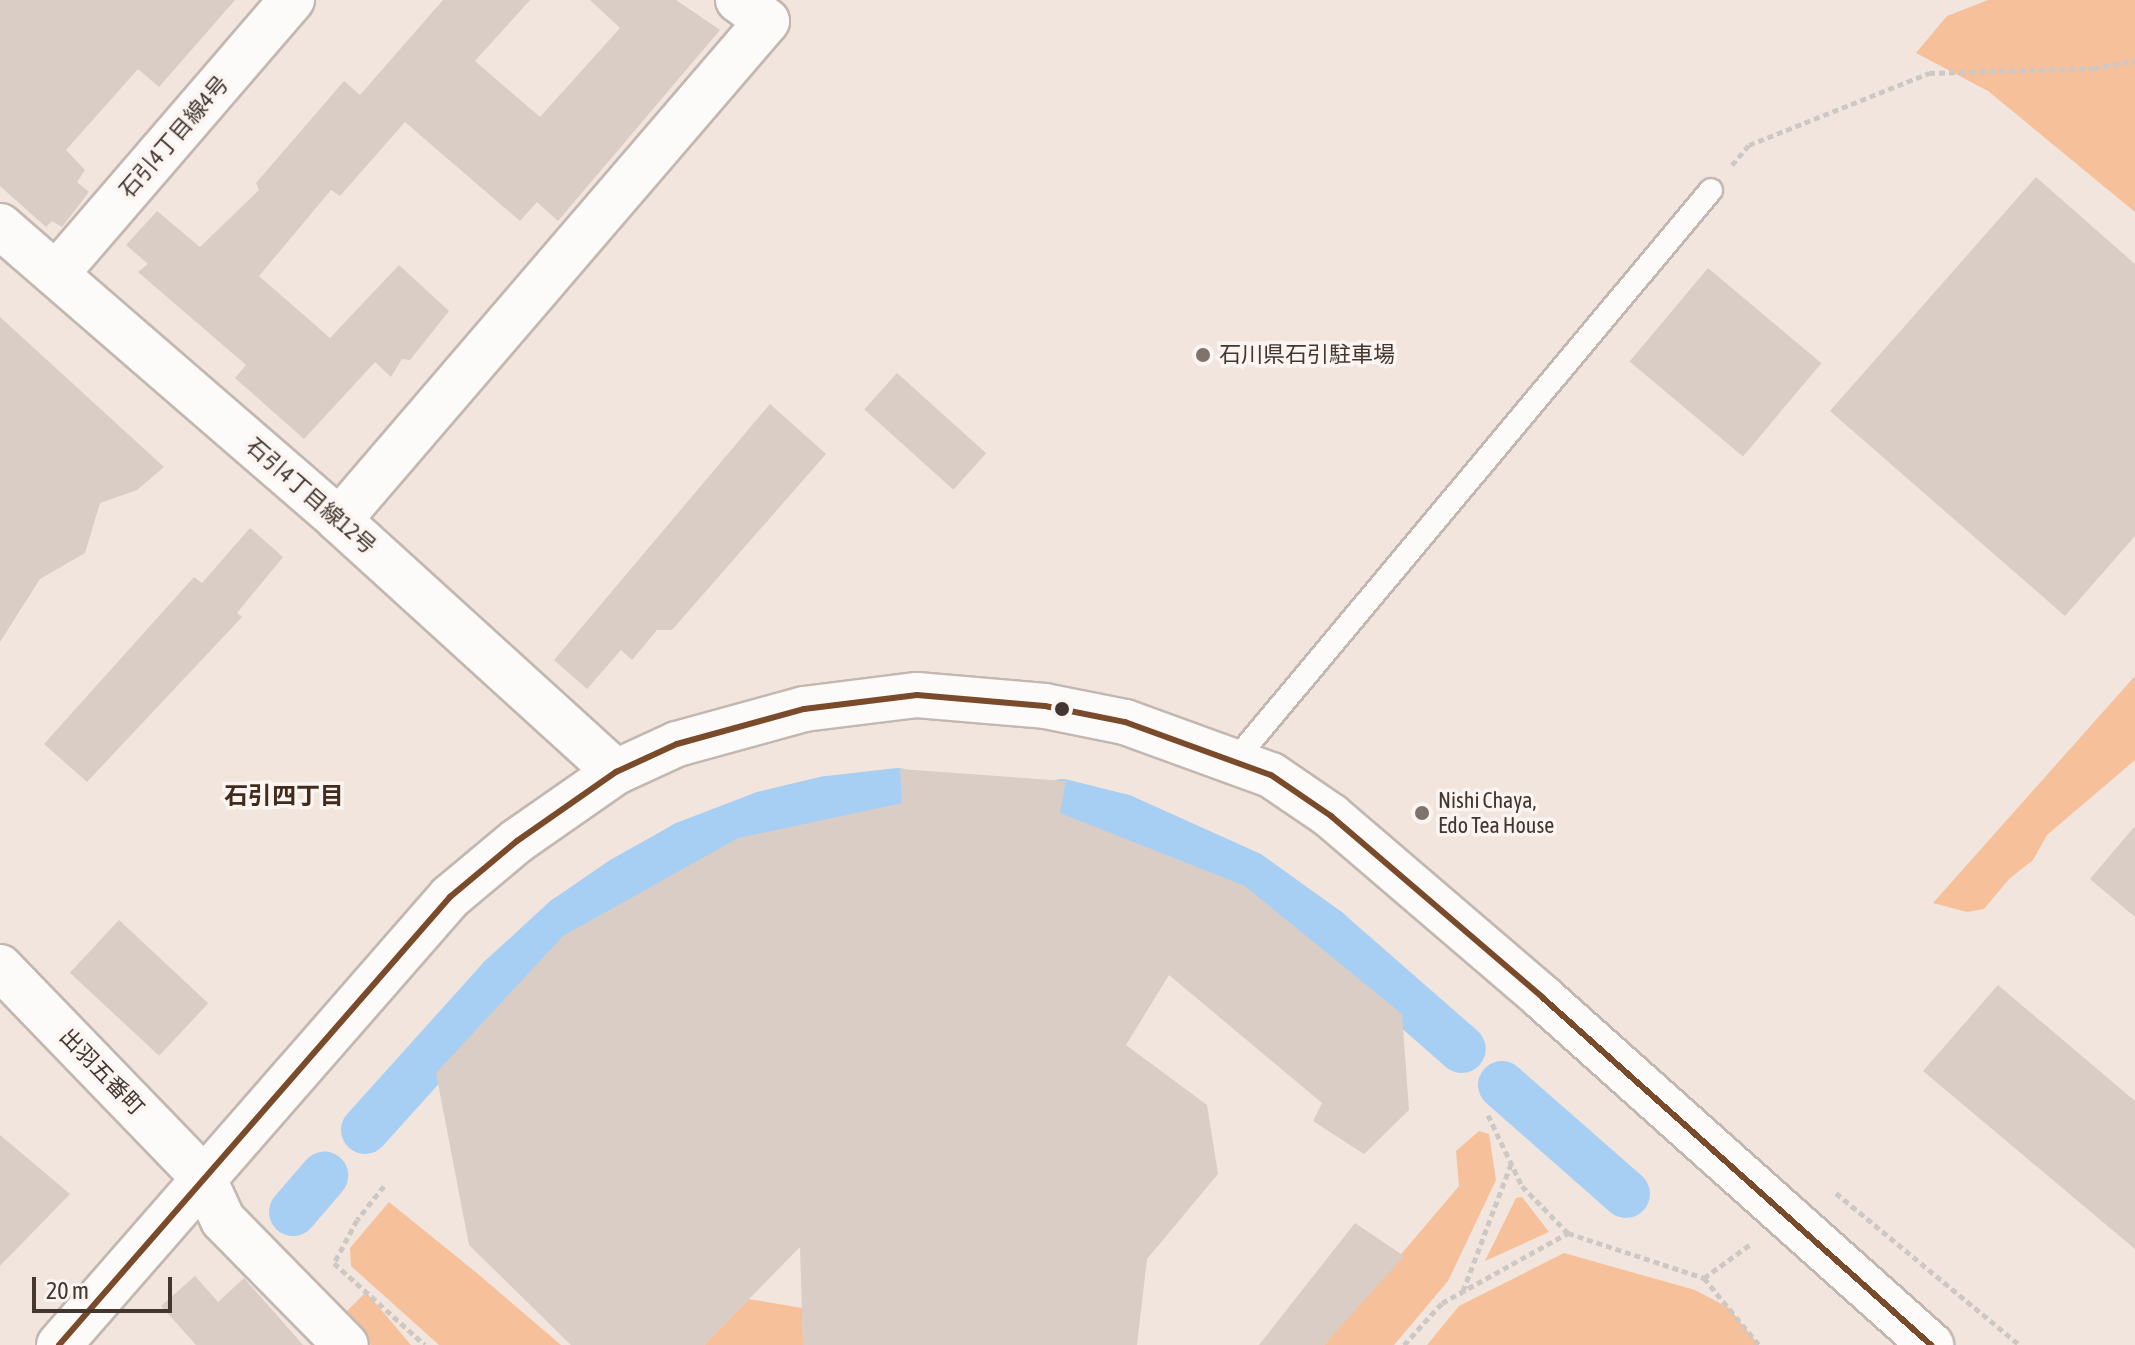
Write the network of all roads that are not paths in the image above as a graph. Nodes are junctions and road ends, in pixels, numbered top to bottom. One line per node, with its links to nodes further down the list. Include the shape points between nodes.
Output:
1 (292, 0): 5 (street, 石引4丁目線4号)
2 (738, 0): 6 (street, via 767,21)
3 (1711, 190): 7 (lane)
4 (0, 226): 5 (street, 石引4丁目線12号)
5 (56, 274): 6 (street, 石引4丁目線12号)
6 (339, 520): 8 (street, 石引4丁目線12号)
7 (1236, 759): 8 (street, via 1125,722 1059,708 917,695 862,699 749,722 677,744); 13 (street, via 1271,775 1331,816)
8 (616, 772): 10 (street, via 517,841 450,897)
9 (0, 967): 10 (street, 出羽五番町)
10 (203, 1177): 11 (street); 12 (street, 出羽五番町, via 223,1220)
11 (59, 1345)
12 (346, 1345)
13 (1931, 1345)

